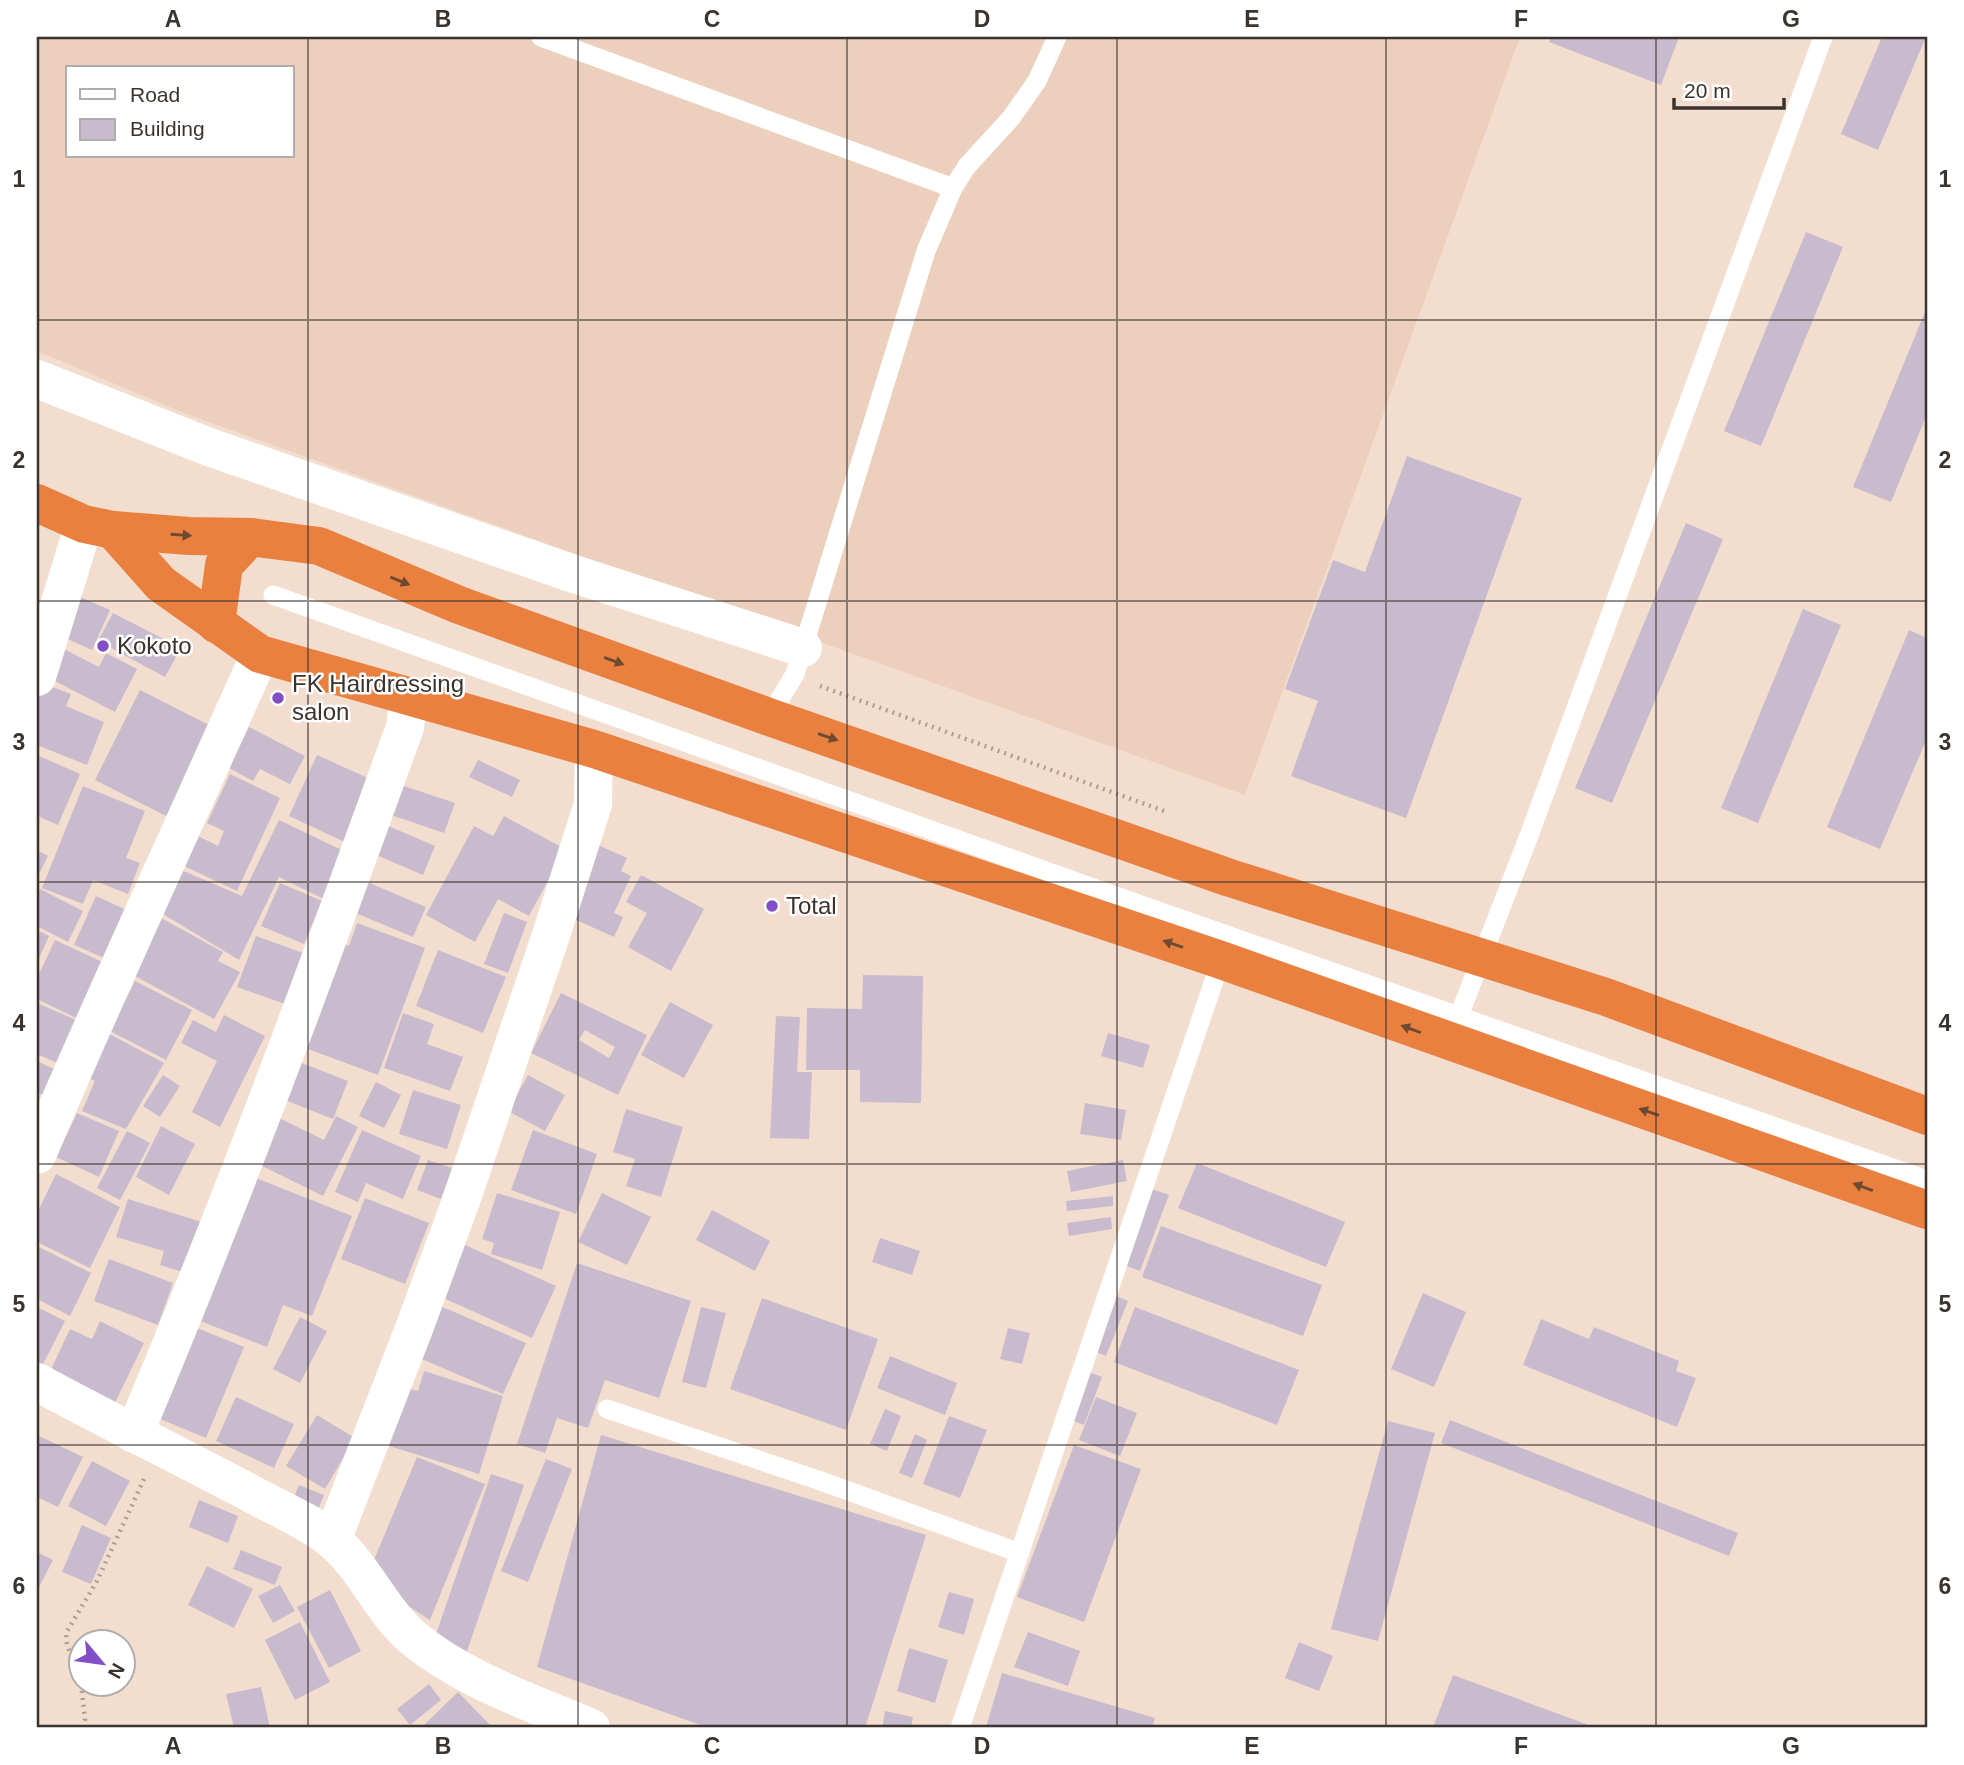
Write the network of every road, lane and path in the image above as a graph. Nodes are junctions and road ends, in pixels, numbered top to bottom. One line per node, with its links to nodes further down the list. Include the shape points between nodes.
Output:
1 (541, 37): 4 (lane)
2 (1057, 37): 4 (lane, via 1031,90)
3 (1823, 37): 19 (lane)
4 (953, 188): 13 (lane, via 926,251)
5 (37, 379): 13 (street, via 209,447 571,573)
6 (37, 503): 7 (highway)
7 (99, 527): 8 (highway, one-way to 8); 10 (street); 11 (highway, via 161,584)
8 (250, 537): 11 (highway, via 224,565); 16 (highway, one-way to 16, via 319,546 459,605)
9 (273, 595): 21 (lane, via 1115,896)
10 (49, 596): 14 (street)
11 (216, 624): 12 (highway)
12 (260, 653): 15 (highway); 23 (street)
13 (799, 661): 16 (lane); 18 (path, via 828,690)
14 (37, 677)
15 (409, 696): 17 (highway); 28 (street, via 405,727 199,1282)
16 (769, 717): 19 (highway, one-way to 19, via 1230,878)
17 (593, 749): 20 (highway, one-way to 17); 29 (street, via 593,804 551,936 457,1211)
18 (1168, 813)
19 (1482, 956): 21 (lane); 22 (highway)
20 (1222, 960): 21 (highway, one-way to 20); 30 (lane)
21 (1454, 1029): 24 (lane); 25 (highway, one-way to 21)
22 (1927, 1115)
23 (37, 1155)
24 (1927, 1180)
25 (1927, 1210)
26 (37, 1382): 28 (street)
27 (607, 1409): 30 (lane)
28 (146, 1440): 29 (street); 31 (path, via 97,1581)
29 (332, 1540): 34 (street, via 411,1636 450,1664)
30 (1020, 1553): 35 (lane)
31 (69, 1628)
32 (83, 1698): 33 (path)
33 (83, 1728)
34 (591, 1728)
35 (960, 1728)

